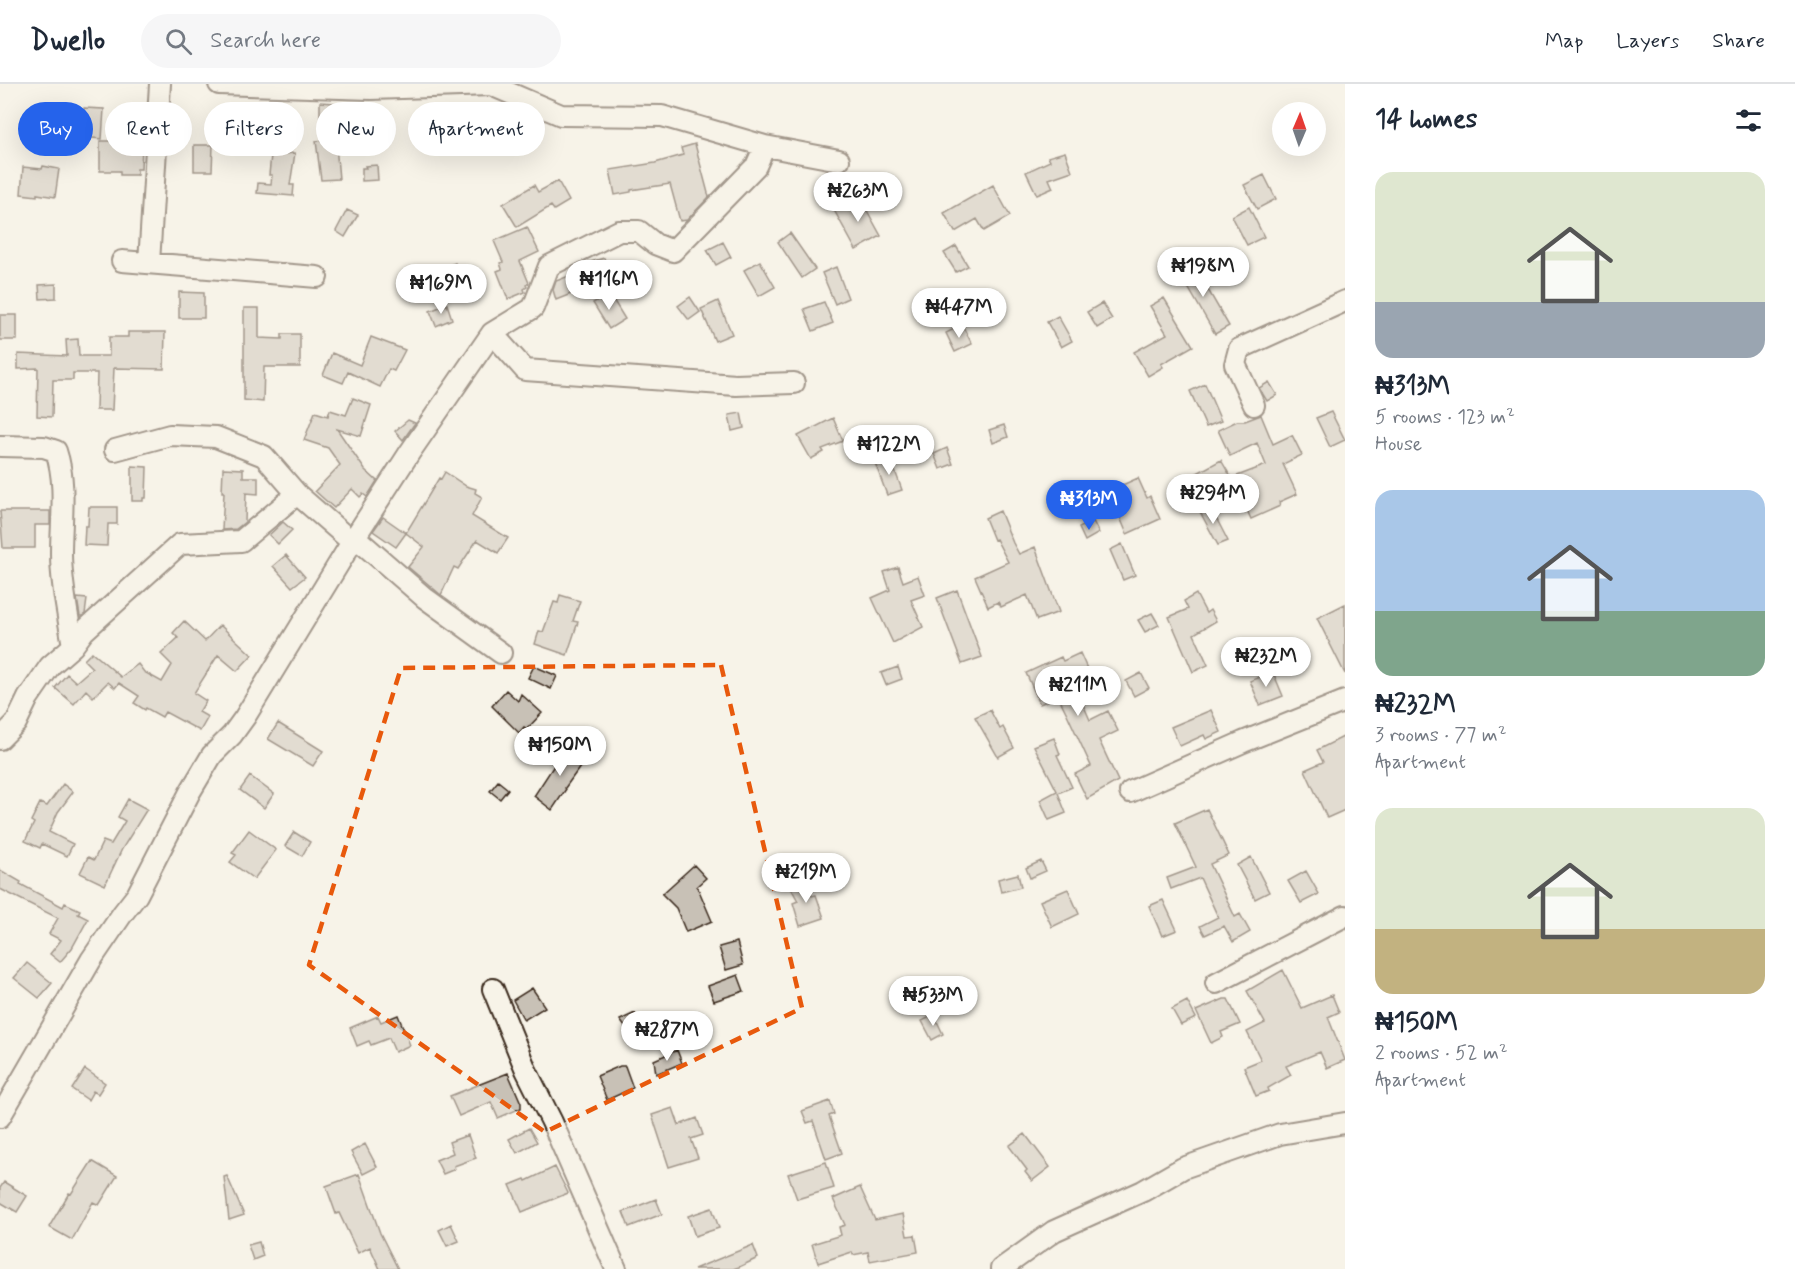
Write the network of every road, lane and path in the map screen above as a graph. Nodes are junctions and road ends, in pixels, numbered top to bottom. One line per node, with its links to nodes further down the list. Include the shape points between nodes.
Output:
1 (160, 84): 6 (street)
2 (219, 84): 3 (street, via 371,89 491,85 561,115 662,116)
3 (765, 146): 4 (street); 9 (street, via 756,166 673,251 655,244 639,231 619,231 549,266 533,308)
4 (839, 160)
5 (122, 261): 6 (street)
6 (149, 263): 7 (street)
7 (317, 277)
8 (1345, 301): 11 (street, via 1239,349 1235,364)
9 (492, 333): 10 (street, via 525,370 736,385); 15 (street)
10 (794, 383)
11 (1254, 405)
12 (0, 446): 16 (street, via 56,451 62,495 63,585)
13 (115, 450): 14 (street, via 170,435 216,438 264,456)
14 (297, 495): 15 (street); 16 (street, via 241,542 180,544 84,631)
15 (353, 540): 17 (street); 24 (street, via 245,717 212,755 137,895 91,960)
16 (73, 646): 19 (street, via 50,666 16,723)
17 (501, 653)
18 (1345, 701): 20 (street)
19 (0, 740)
20 (1130, 792)
21 (1345, 916): 22 (street)
22 (1216, 983)
23 (493, 989): 26 (street)
24 (0, 1116)
25 (1345, 1123): 27 (street, via 1280,1134 1183,1168 1143,1191 1054,1231)
26 (616, 1269)
27 (1001, 1269)

